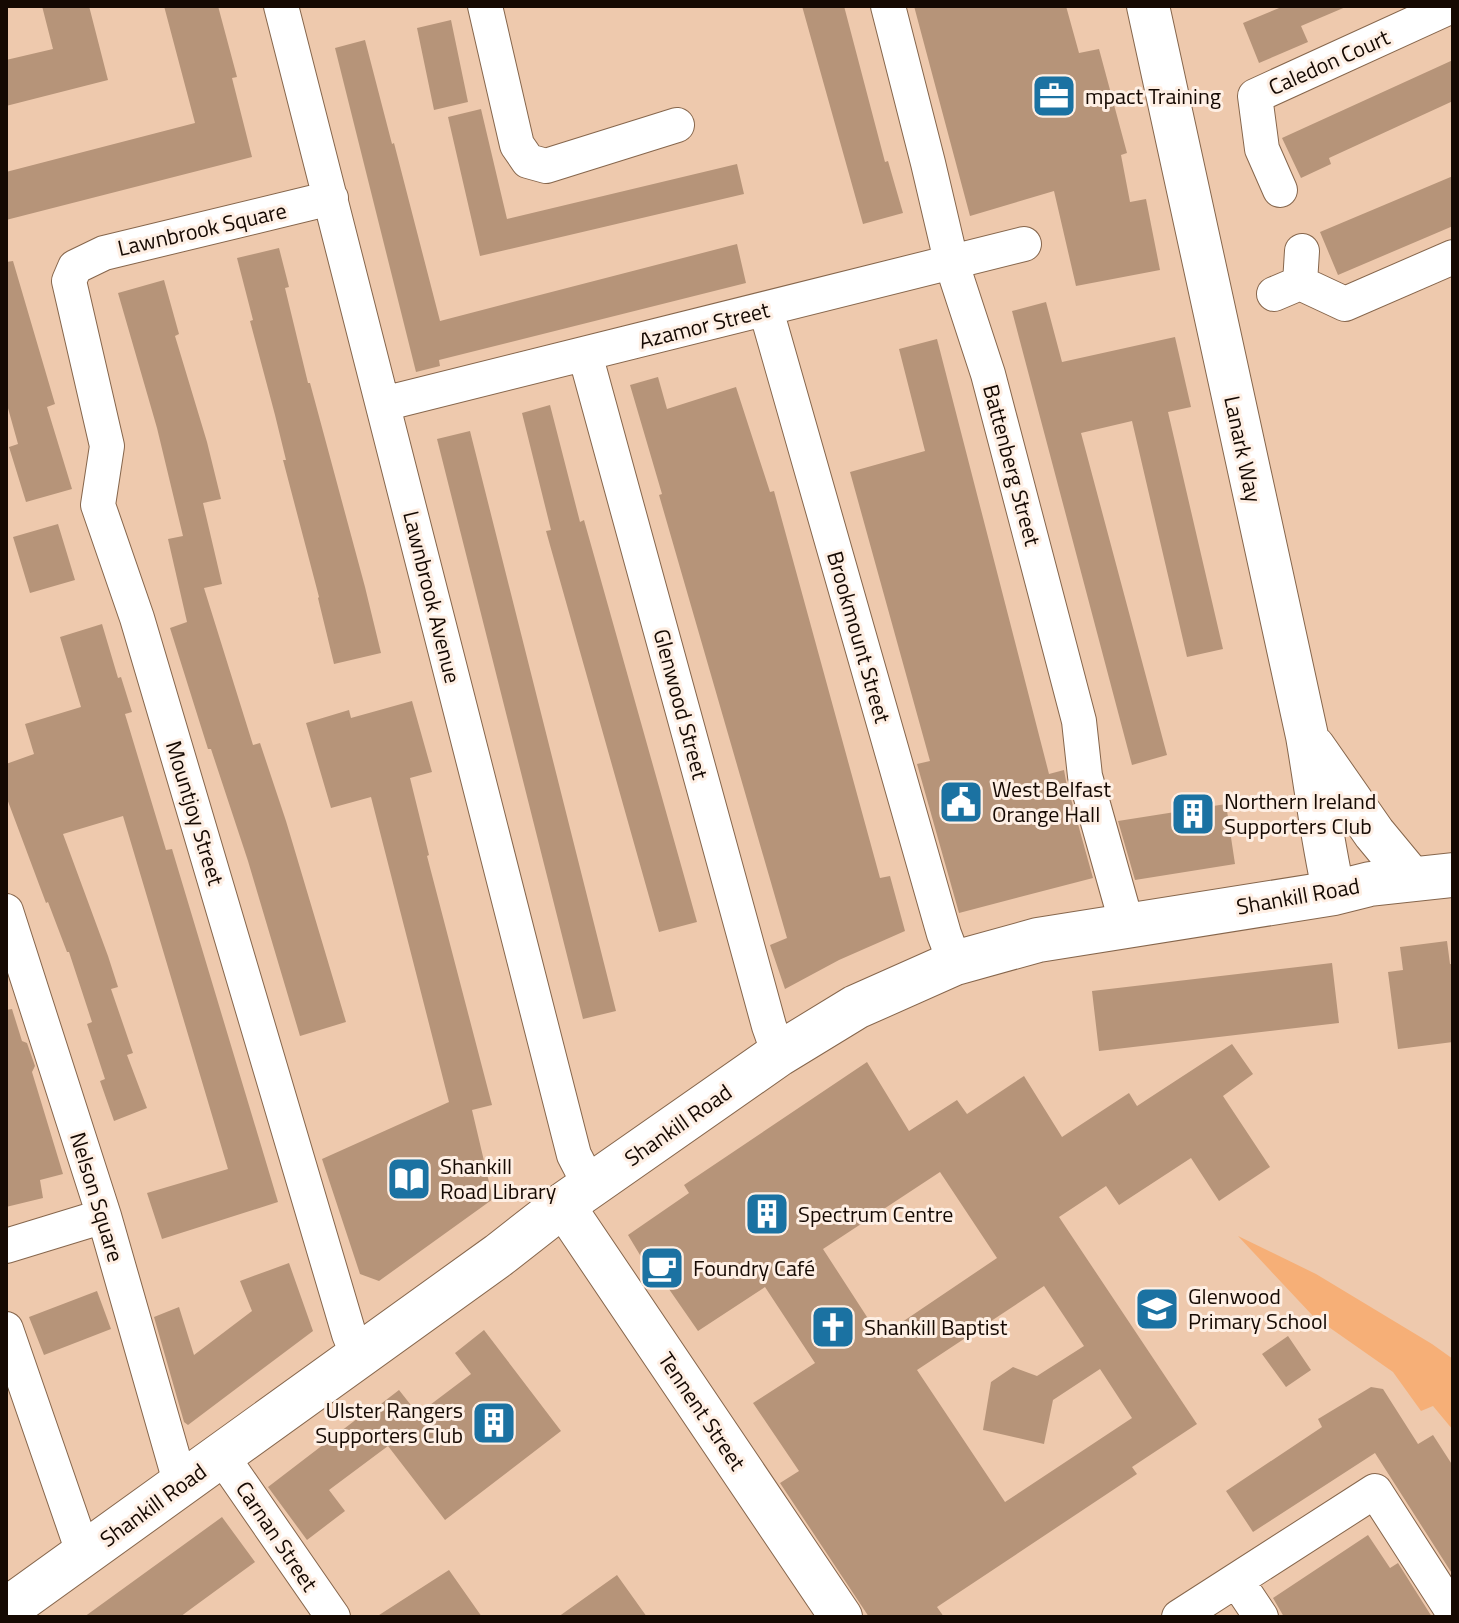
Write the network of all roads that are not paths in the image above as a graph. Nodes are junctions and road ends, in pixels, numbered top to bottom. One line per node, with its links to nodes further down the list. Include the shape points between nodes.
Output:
1 (485, 6): 6 (street, via 517,145 528,161 546,166)
2 (888, 6): 11 (street, Battenberg Street)
3 (1148, 6): 17 (street, Lanark Way)
4 (1452, 6): 7 (street, Caledon Court, via 1255,96 1250,154)
5 (286, 7): 8 (street, Lawnbrook Avenue)
6 (677, 125)
7 (1280, 190)
8 (331, 198): 12 (street, Lawnbrook Square, via 104,253); 16 (street, Lawnbrook Avenue)
9 (1024, 244): 11 (street, Azamor Street)
10 (1453, 257): 13 (street, via 1345,304)
11 (951, 261): 14 (street, Azamor Street); 21 (street, Battenberg Street, via 988,374 1079,721 1085,776)
12 (75, 267): 28 (street, Mountjoy Street, via 69,281 107,446 98,505 137,618)
13 (1292, 276)
14 (766, 310): 15 (street, Azamor Street); 22 (street, Brookmount Street)
15 (585, 354): 16 (street, Azamor Street); 23 (street, Glenwood Street)
16 (383, 404): 24 (street, Lawnbrook Avenue, via 574,1155)
17 (1307, 736): 18 (street, via 1374,833); 19 (street, Lanark Way)
18 (1432, 877): 19 (main road, Shankill Road)
19 (1334, 893): 21 (main road, Shankill Road)
20 (6, 911): 25 (street, Nelson Square)
21 (1127, 925): 22 (main road, Shankill Road, via 1038,940)
22 (955, 963): 23 (main road, Shankill Road, via 856,1007)
23 (779, 1054): 24 (main road, Shankill Road)
24 (576, 1196): 28 (main road, Shankill Road); 36 (street, Tennent Street)
25 (104, 1216): 26 (street); 30 (street, Nelson Square)
26 (6, 1246)
27 (6, 1329): 31 (street)
28 (358, 1356): 29 (main road, Shankill Road)
29 (221, 1455): 30 (main road, Shankill Road); 35 (street, Carnan Street)
30 (181, 1485): 31 (main road, Shankill Road)
31 (84, 1555): 33 (main road, Shankill Road)
32 (1237, 1581): 34 (street, via 1375,1491); 37 (street); 38 (street)
33 (6, 1610)
34 (1453, 1612)
35 (333, 1617)
36 (841, 1617)
37 (1179, 1617)
38 (1261, 1617)

